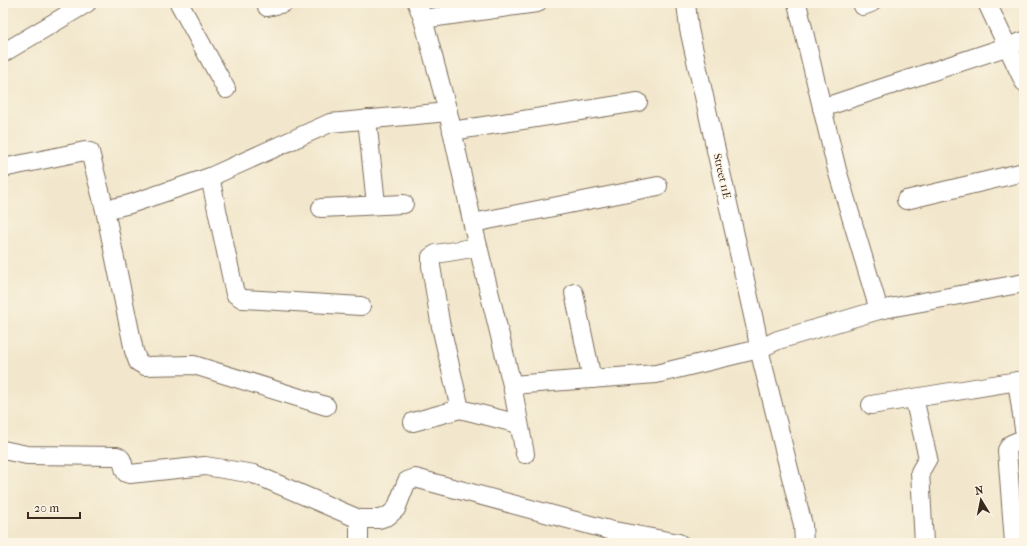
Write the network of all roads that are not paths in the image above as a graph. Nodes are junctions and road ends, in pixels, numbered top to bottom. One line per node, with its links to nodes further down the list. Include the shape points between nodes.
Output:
1 (87, 3): 9 (street)
2 (179, 3): 11 (street)
3 (537, 3): 7 (street)
4 (686, 3): 32 (street, Street 11E, via 689,30)
5 (797, 3): 13 (street)
6 (987, 3): 8 (street)
7 (420, 11): 14 (street)
8 (1016, 44): 10 (street); 13 (street)
9 (3, 53)
10 (1024, 82)
11 (226, 89)
12 (638, 102): 16 (street)
13 (822, 108): 31 (street, via 837,170)
14 (448, 112): 15 (street); 16 (street)
15 (368, 119): 19 (street, via 330,123); 22 (street)
16 (452, 131): 26 (street)
17 (3, 168): 25 (street, via 84,151 90,152)
18 (1024, 172): 21 (street)
19 (210, 176): 25 (street); 30 (street, via 235,294 243,299)
20 (658, 186): 26 (street)
21 (906, 200)
22 (376, 204): 23 (street); 24 (street)
23 (404, 204)
24 (321, 208)
25 (105, 210): 37 (street, via 138,362 145,366 194,365)
26 (472, 223): 27 (street)
27 (478, 247): 35 (street); 39 (street, via 431,257 440,322)
28 (1024, 283): 31 (street)
29 (574, 293): 33 (street)
30 (361, 306)
31 (879, 310): 32 (street, via 778,340)
32 (759, 349): 33 (street, via 656,374); 49 (street, Street 11E, via 803,525)
33 (592, 379): 35 (street)
34 (1021, 380): 36 (street); 42 (street)
35 (512, 385): 41 (street)
36 (914, 398): 38 (street); 50 (street, via 928,458 920,472)
37 (326, 406)
38 (870, 406)
39 (460, 409): 40 (street); 41 (street)
40 (413, 422)
41 (519, 424): 45 (street)
42 (1024, 429)
43 (1024, 436): 51 (street, via 1006,450)
44 (3, 450): 46 (street, via 27,455 117,456 121,457 126,473 130,474 204,466 254,474)
45 (525, 454)
46 (358, 519): 47 (street); 48 (street, via 379,519 388,516 396,509 407,481 415,478 609,530)
47 (359, 543)
48 (679, 543)
49 (804, 543)
50 (924, 543)
51 (1014, 543)

